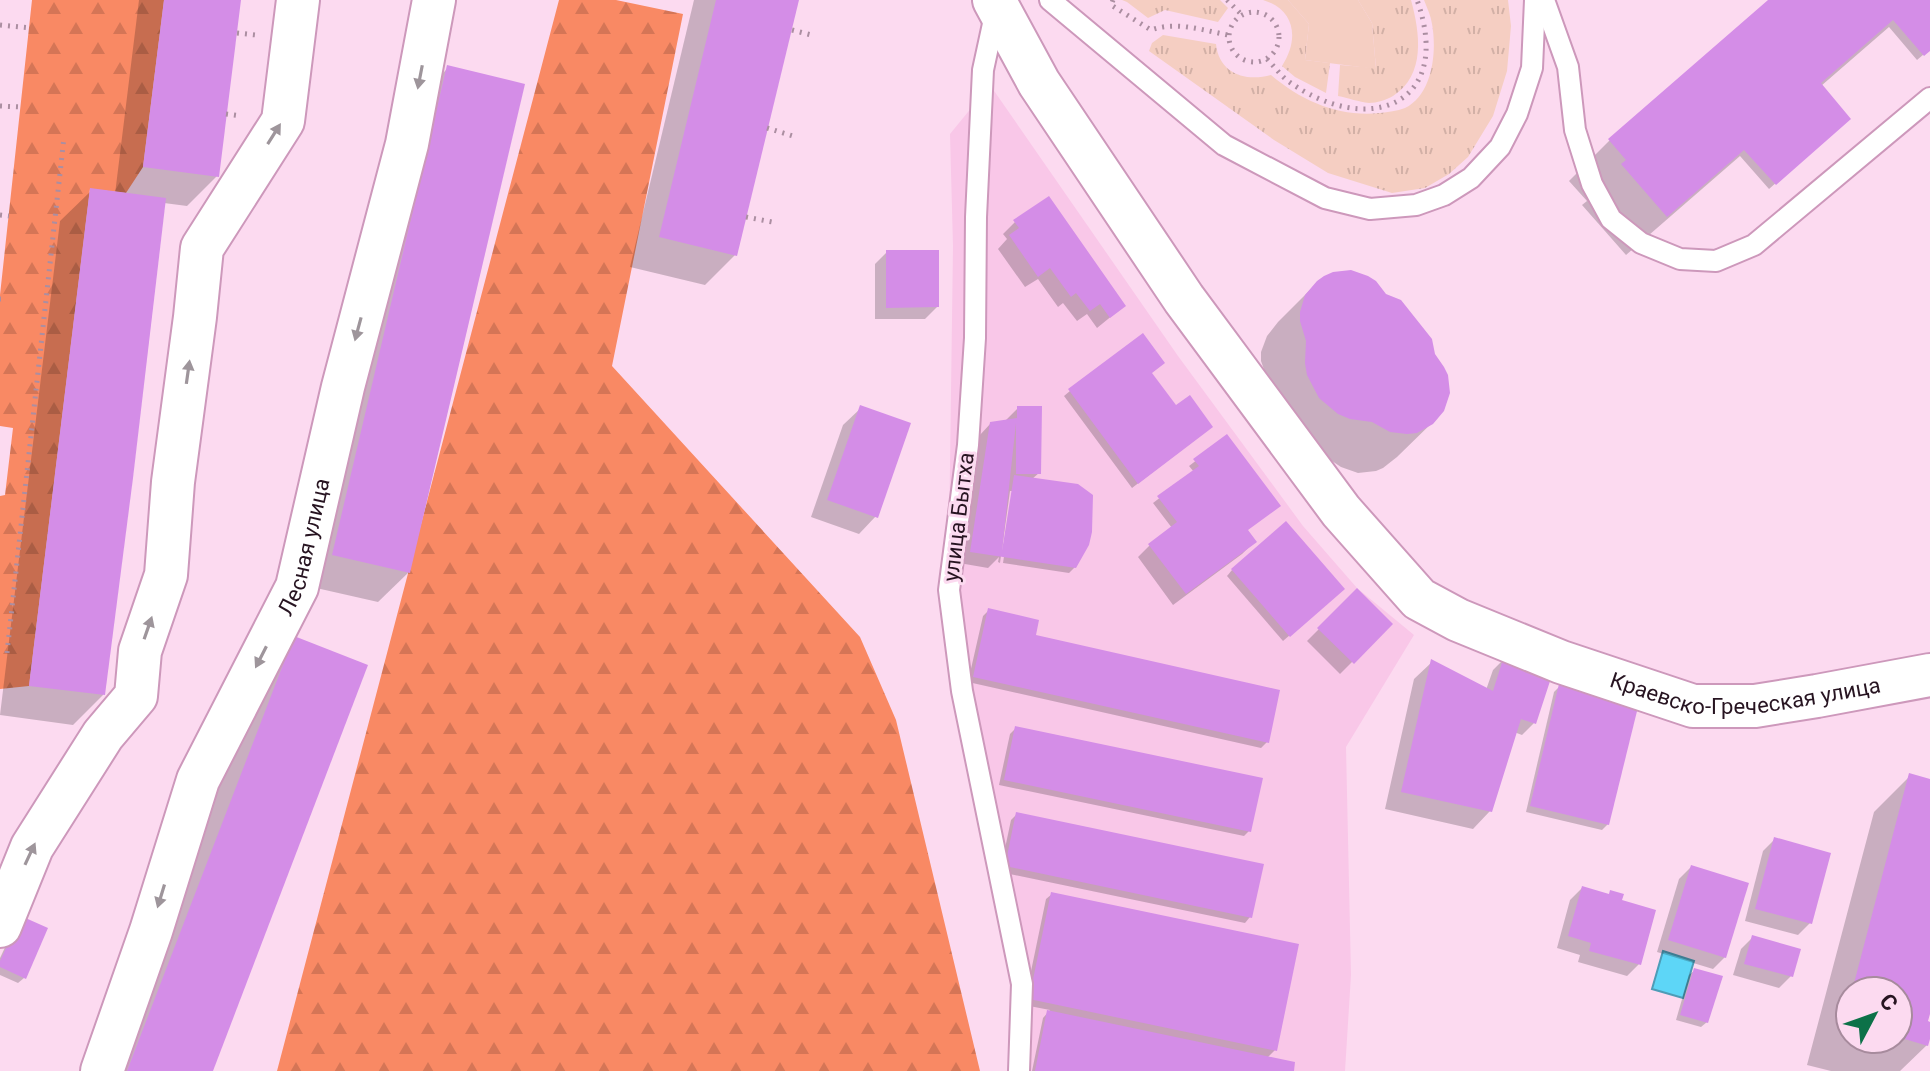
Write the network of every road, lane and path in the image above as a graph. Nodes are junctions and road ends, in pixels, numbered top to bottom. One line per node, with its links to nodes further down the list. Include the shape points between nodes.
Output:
1 (298, 0): 30 (street, one-way to 1, via 32,847 103,735 136,696 140,651 166,575 202,248 283,121)
2 (434, 0): 31 (street, Лесная улица, one-way to 31, via 407,144 297,587 198,780)
3 (1050, 0): 7 (lane, via 1224,145 1325,198 1370,209 1416,205 1444,195 1471,178 1500,147 1532,68)
4 (1113, 0): 14 (path, via 1111,5 1151,30 1181,26)
5 (1227, 0): 10 (path)
6 (1417, 0): 16 (path, via 1426,47 1422,75 1395,104 1376,109 1323,100 1288,81)
7 (1535, 0)
8 (1544, 0): 17 (lane, via 1568,67 1575,130 1592,184 1611,219 1641,243 1680,259 1716,261 1754,245)
9 (995, 3): 28 (street, улица Бытха, via 1039,83 1184,299 1341,511 1419,599); 32 (lane, улица Бытха, via 983,70 968,445 949,590 962,691 1022,984)
10 (1242, 15): 14 (path); 16 (path, via 1259,12 1278,28 1278,46)
11 (0, 25): 12 (path)
12 (31, 28)
13 (792, 30): 15 (path)
14 (1229, 35): 16 (path, via 1237,56 1251,63)
15 (815, 36)
16 (1267, 59)
17 (1930, 98)
18 (0, 106): 19 (path)
19 (21, 107)
20 (767, 128): 21 (path)
21 (793, 136)
22 (64, 137): 27 (path)
23 (0, 215): 24 (path)
24 (9, 216)
25 (746, 217): 26 (path)
26 (772, 222)
27 (7, 653)
28 (1561, 662): 29 (street, Краевско-Греческая улица, via 1693,706 1755,706)
29 (1930, 675)
30 (0, 926)
31 (102, 1071)
32 (1019, 1071)

